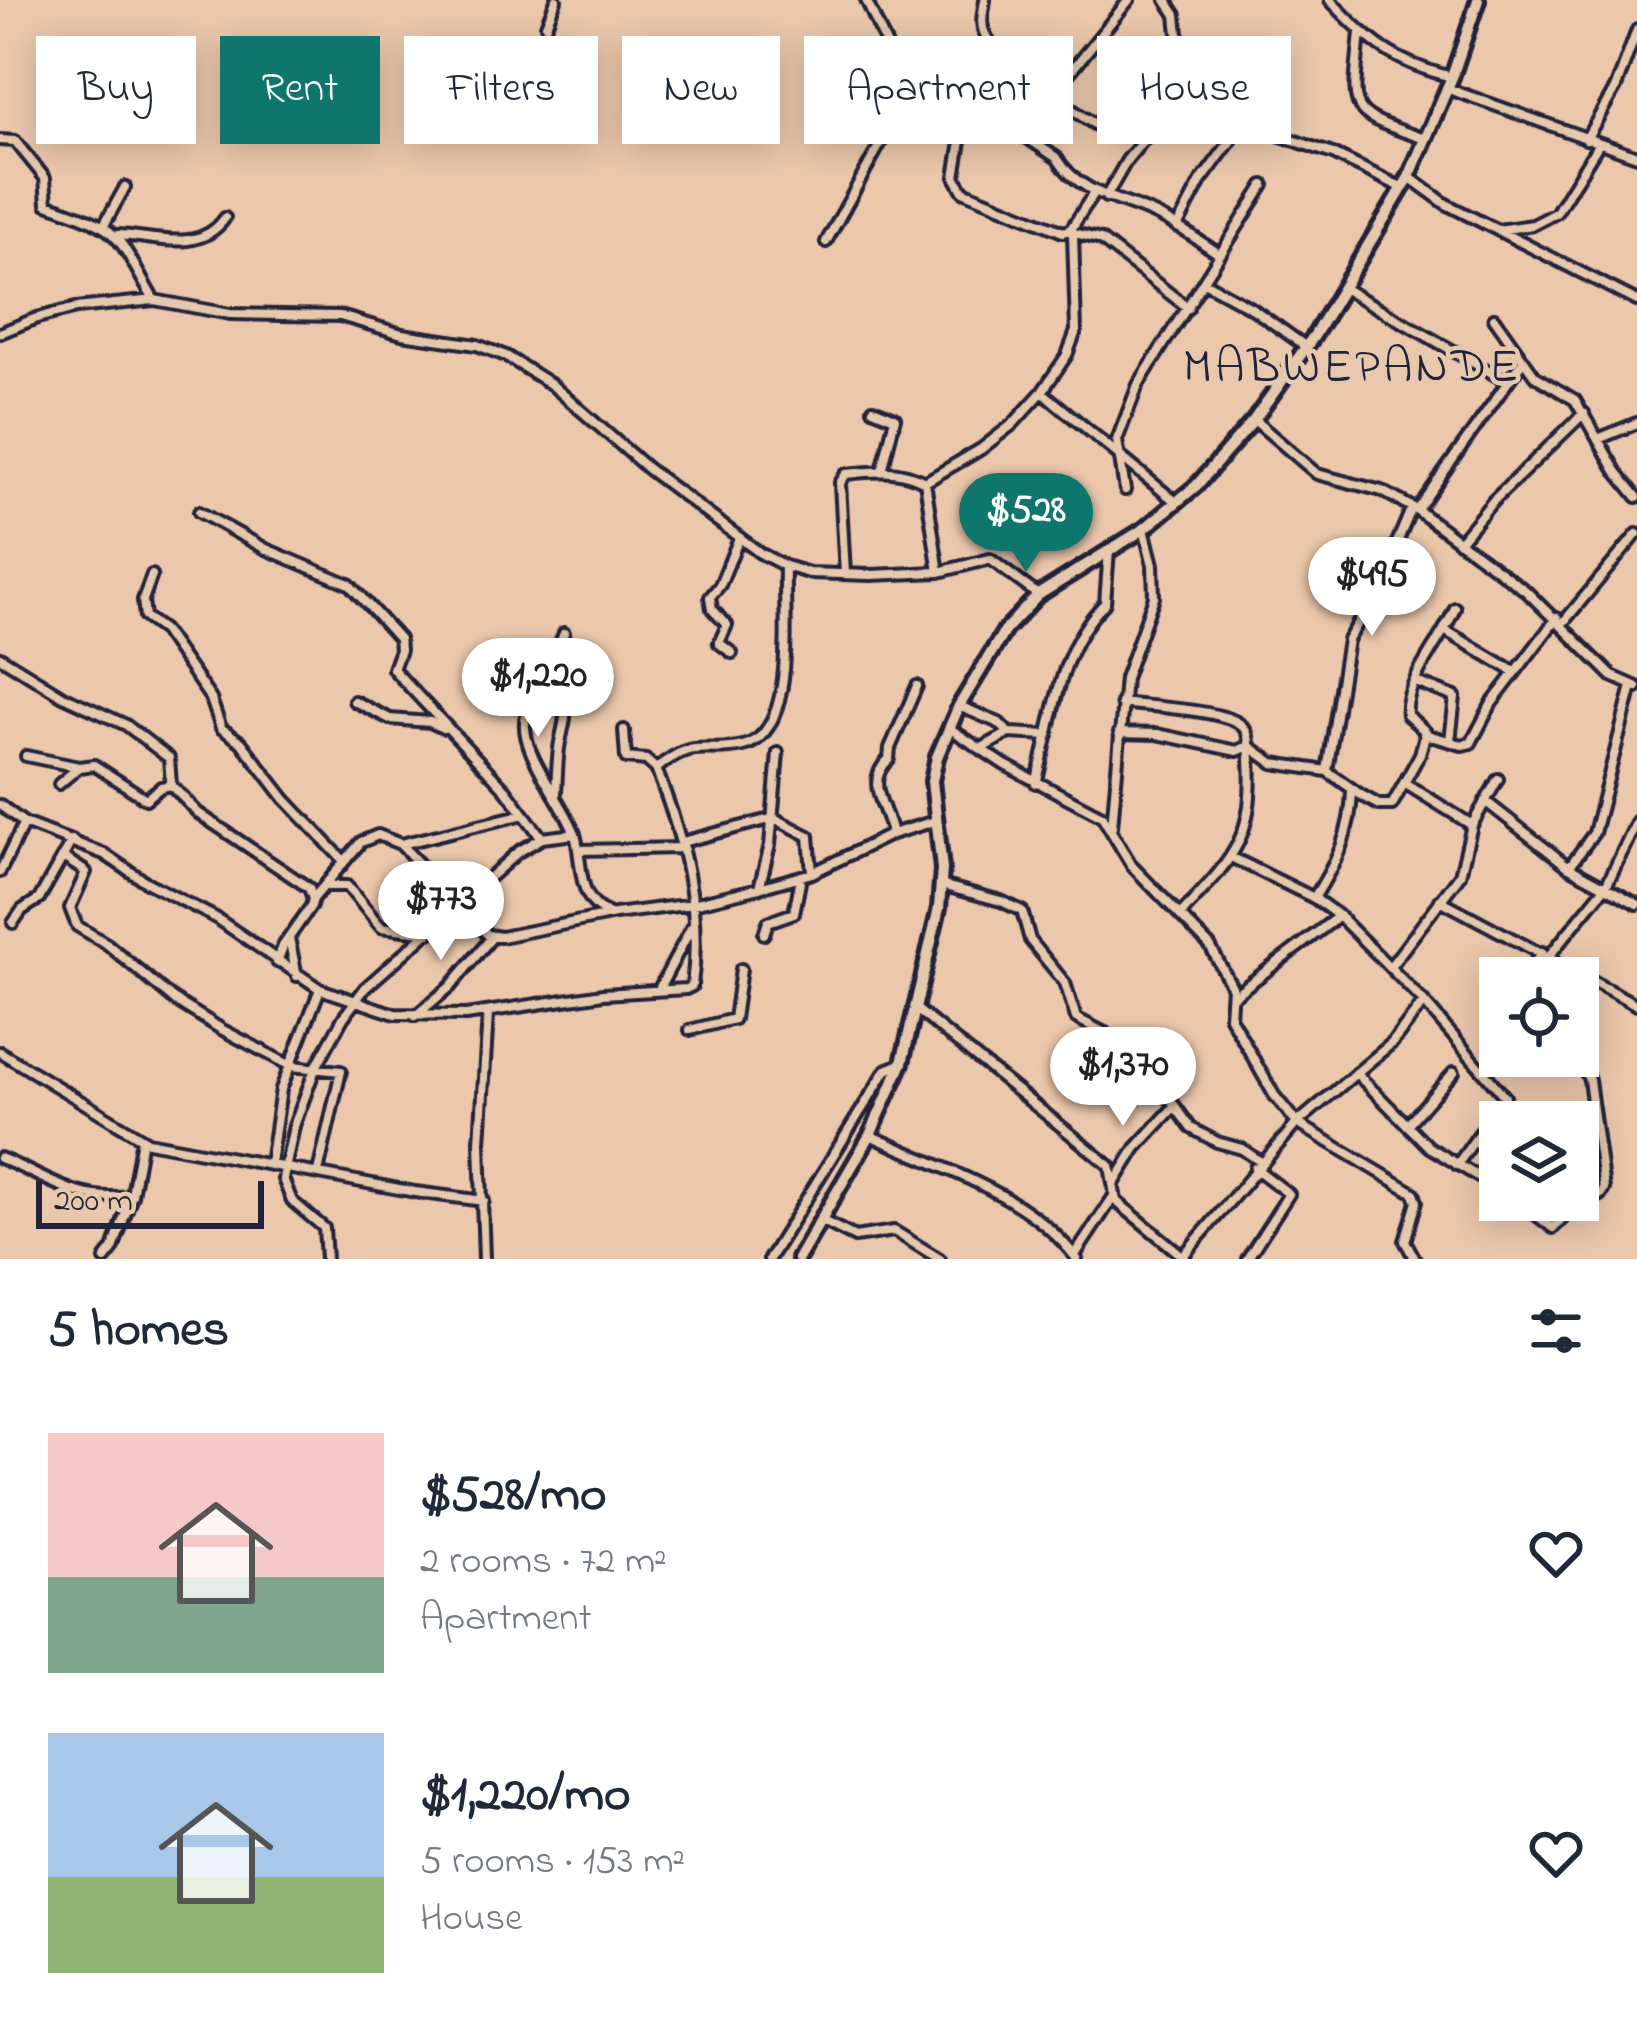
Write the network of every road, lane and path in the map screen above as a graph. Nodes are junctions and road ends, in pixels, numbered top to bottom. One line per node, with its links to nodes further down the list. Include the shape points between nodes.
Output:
1 (556, 0): 8 (street)
2 (866, 0): 11 (street)
3 (985, 0): 12 (street)
4 (1129, 0): 15 (street)
5 (1166, 0): 13 (street)
6 (1330, 0): 10 (street)
7 (1478, 0): 16 (street)
8 (546, 25)
9 (1637, 30): 14 (street)
10 (1360, 32): 16 (street); 22 (street, via 1353,85 1361,112)
11 (882, 36)
12 (986, 36)
13 (1179, 36)
14 (1634, 47): 20 (street)
15 (1073, 69)
16 (1449, 83): 20 (street); 22 (street)
17 (1073, 109): 18 (street)
18 (1097, 127)
19 (1291, 139): 30 (street)
20 (1586, 139): 28 (street)
21 (0, 140): 36 (street, via 15,141 44,176 46,204)
22 (1425, 140): 30 (street)
23 (880, 144): 41 (street)
24 (959, 144): 39 (street, via 955,177 963,191)
25 (1035, 144): 33 (street)
26 (1140, 144): 34 (street)
27 (1228, 144): 37 (street)
28 (1598, 145): 29 (street); 38 (street, via 1556,213)
29 (1637, 156)
30 (1406, 183): 38 (street); 44 (street)
31 (1264, 185): 42 (street)
32 (125, 187): 36 (street)
33 (1094, 193): 34 (street); 39 (street)
34 (1106, 197): 37 (street)
35 (225, 218): 40 (street, via 190,240)
36 (104, 225): 40 (street)
37 (1177, 227): 42 (street)
38 (1497, 230): 46 (street)
39 (1071, 232): 47 (street, via 1101,240); 53 (street, via 1076,331)
40 (116, 235): 45 (street)
41 (826, 242)
42 (1219, 254): 43 (street)
43 (1204, 282): 47 (street); 50 (street)
44 (1343, 288): 50 (street); 52 (street)
45 (154, 300): 49 (street, via 76,308); 69 (street, via 230,314 340,316 506,356)
46 (1637, 301)
47 (1188, 308): 59 (street, via 1146,368)
48 (1493, 318): 51 (street)
49 (0, 333)
50 (1305, 346): 56 (street)
51 (1522, 362): 52 (street); 55 (street)
52 (1506, 381): 65 (street)
53 (1042, 392): 59 (street); 61 (street, via 981,449)
54 (873, 409): 60 (street, via 895,418)
55 (1584, 412): 58 (street); 70 (street)
56 (1254, 420): 64 (street); 65 (street, via 1317,474)
57 (1637, 423): 58 (street)
58 (1598, 439): 63 (street)
59 (1118, 454): 62 (street); 64 (street)
60 (882, 471): 61 (street); 74 (street, via 846,475 840,483)
61 (925, 482): 73 (street)
62 (1125, 490)
63 (1637, 499)
64 (1176, 502): 67 (street)
65 (1414, 508): 70 (street); 105 (street, via 1348,640)
66 (199, 512): 92 (street, via 349,584 399,639 393,669)
67 (1144, 529): 71 (street); 89 (street, via 1154,596)
68 (1637, 534): 78 (street)
69 (739, 538): 72 (street); 81 (street, via 710,597 728,625 719,643)
70 (1460, 542): 78 (street)
71 (1109, 549): 76 (street); 97 (street, via 1105,603 1066,658)
72 (784, 566): 74 (street); 104 (street, via 787,641 770,724 744,746 687,748)
73 (939, 572): 74 (street); 76 (street, via 990,559)
74 (845, 574)
75 (152, 575): 131 (street, via 145,617 211,699 221,728)
76 (1038, 595): 90 (street, via 1005,630)
77 (1455, 608): 79 (street)
78 (1560, 621): 83 (street); 87 (street, via 1612,676)
79 (1446, 631): 83 (street); 85 (street)
80 (564, 633): 84 (street)
81 (733, 652)
82 (0, 657): 110 (street, via 143,736 169,758)
83 (1515, 672): 98 (street, via 1471,742)
84 (547, 677): 112 (street, via 567,716); 112 (street, via 524,732)
85 (1416, 682): 96 (street, via 1406,710); 98 (street, via 1455,697)
86 (917, 686): 123 (street, via 876,778)
87 (1634, 687): 132 (street, via 1594,833)
88 (354, 701): 92 (street, via 390,719)
89 (1121, 703): 95 (street); 99 (street, via 1236,722)
90 (959, 706): 91 (street); 94 (street)
91 (949, 728): 100 (street); 117 (street, via 932,781)
92 (445, 729): 115 (street)
93 (624, 730): 104 (street, via 626,758)
94 (1009, 733): 97 (street); 100 (street)
95 (1119, 733): 99 (street, via 1237,751); 121 (street)
96 (1424, 734): 98 (street); 109 (street)
97 (1048, 735): 107 (street)
98 (1450, 741)
99 (1249, 746): 105 (street, via 1273,763); 130 (street, via 1250,810)
100 (982, 748): 107 (street)
101 (778, 753): 116 (street)
102 (26, 756): 103 (street)
103 (79, 767): 108 (street); 110 (street, via 98,765 146,799)
104 (656, 769): 127 (street)
105 (1327, 771): 111 (street)
106 (1498, 779): 113 (street)
107 (1036, 783): 121 (street, via 1088,806)
108 (59, 784)
109 (1406, 784): 111 (street, via 1387,807); 120 (street)
110 (171, 785): 141 (street, via 214,826 305,884)
111 (1352, 790): 140 (street, via 1338,860)
112 (556, 796): 122 (street)
113 (1485, 801): 120 (street); 132 (street)
114 (0, 805): 119 (street)
115 (524, 814): 124 (street); 126 (street)
116 (774, 818): 127 (street); 134 (street, via 809,836); 139 (street)
117 (935, 820): 123 (street); 136 (street)
118 (1637, 821): 137 (street)
119 (24, 823): 125 (street); 133 (street)
120 (1472, 825): 142 (street, via 1460,875)
121 (1112, 828): 147 (street, via 1132,866)
122 (575, 834): 124 (street); 128 (street)
123 (892, 834): 134 (street)
124 (542, 838): 145 (street)
125 (72, 840): 129 (street); 157 (street, via 216,918)
126 (400, 844): 131 (street, via 372,835); 145 (street)
127 (683, 845): 128 (street); 143 (street)
128 (579, 850): 146 (street, via 592,905)
129 (63, 856): 150 (street, via 35,905); 173 (street, via 86,872 70,908 77,926 173,999)
130 (1233, 858): 140 (street); 147 (street)
131 (344, 861): 138 (street)
132 (1569, 867): 137 (street)
133 (0, 872)
134 (812, 873): 135 (street)
135 (801, 877): 139 (street); 152 (street, via 794,913 768,922)
136 (941, 885): 167 (street); 177 (street, via 1022,911 1030,940 1065,983 1071,1012 1107,1034)
137 (1606, 886): 144 (street); 155 (street)
138 (325, 887): 141 (street); 151 (street, via 347,886 381,927)
139 (759, 888): 143 (street)
140 (1314, 898): 148 (street)
141 (314, 899): 154 (street)
142 (1440, 900): 155 (street); 158 (street)
143 (693, 904): 146 (street); 149 (street)
144 (1637, 904)
145 (459, 906): 151 (street); 153 (street)
146 (615, 914): 153 (street)
147 (1180, 915): 163 (street, via 1210,946)
148 (1339, 916): 158 (street); 163 (street)
149 (694, 922): 162 (street); 162 (street, via 692,986)
150 (13, 923)
151 (430, 933): 164 (street)
152 (764, 934)
153 (493, 936): 169 (street)
154 (288, 938): 157 (street); 160 (street)
155 (1545, 954): 156 (street); 166 (street)
156 (1542, 957)
157 (278, 962): 160 (street)
158 (1390, 967): 165 (street)
159 (741, 969): 170 (street, via 734,1018)
160 (298, 977): 161 (street)
161 (320, 989): 164 (street); 173 (street)
162 (659, 990): 168 (street)
163 (1232, 997): 178 (street, via 1230,1017)
164 (354, 1001): 169 (street); 174 (street)
165 (1424, 1002): 176 (street); 186 (street, via 1505,1096)
166 (1637, 1005)
167 (915, 1009): 172 (street); 190 (street, via 1109,1166)
168 (488, 1013): 169 (street); 194 (street)
169 (413, 1016)
170 (690, 1030)
171 (0, 1052): 181 (street)
172 (902, 1063): 180 (street); 201 (street, via 886,1070)
173 (291, 1066): 174 (street); 184 (street)
174 (315, 1069): 187 (street); 188 (street, via 342,1074)
175 (1454, 1072): 179 (street)
176 (1356, 1073): 178 (street); 179 (street)
177 (1173, 1108): 185 (street); 190 (street)
178 (1297, 1123): 185 (street); 205 (street, via 1414,1193 1405,1232)
179 (1407, 1125): 186 (street)
180 (870, 1135): 195 (street); 196 (street, via 985,1186 1037,1217)
181 (142, 1139): 184 (street); 191 (street)
182 (1599, 1153): 192 (street)
183 (0, 1158): 191 (street, via 74,1191)
184 (270, 1164): 187 (street)
185 (1258, 1165): 197 (street); 204 (street, via 1289,1195)
186 (1457, 1165): 189 (street)
187 (283, 1167): 188 (street); 199 (street, via 292,1201 323,1228)
188 (318, 1172): 194 (street)
189 (1479, 1178)
190 (1114, 1183): 193 (street)
191 (132, 1195): 198 (street)
192 (1599, 1195)
193 (1114, 1196): 196 (street); 197 (street)
194 (484, 1201): 200 (street)
195 (820, 1219): 202 (street); 203 (street, via 855,1237 894,1231)
196 (1076, 1257)
197 (1185, 1258)
198 (105, 1259)
199 (326, 1259)
200 (484, 1259)
201 (769, 1259)
202 (798, 1259)
203 (940, 1259)
204 (1247, 1259)
205 (1415, 1259)

